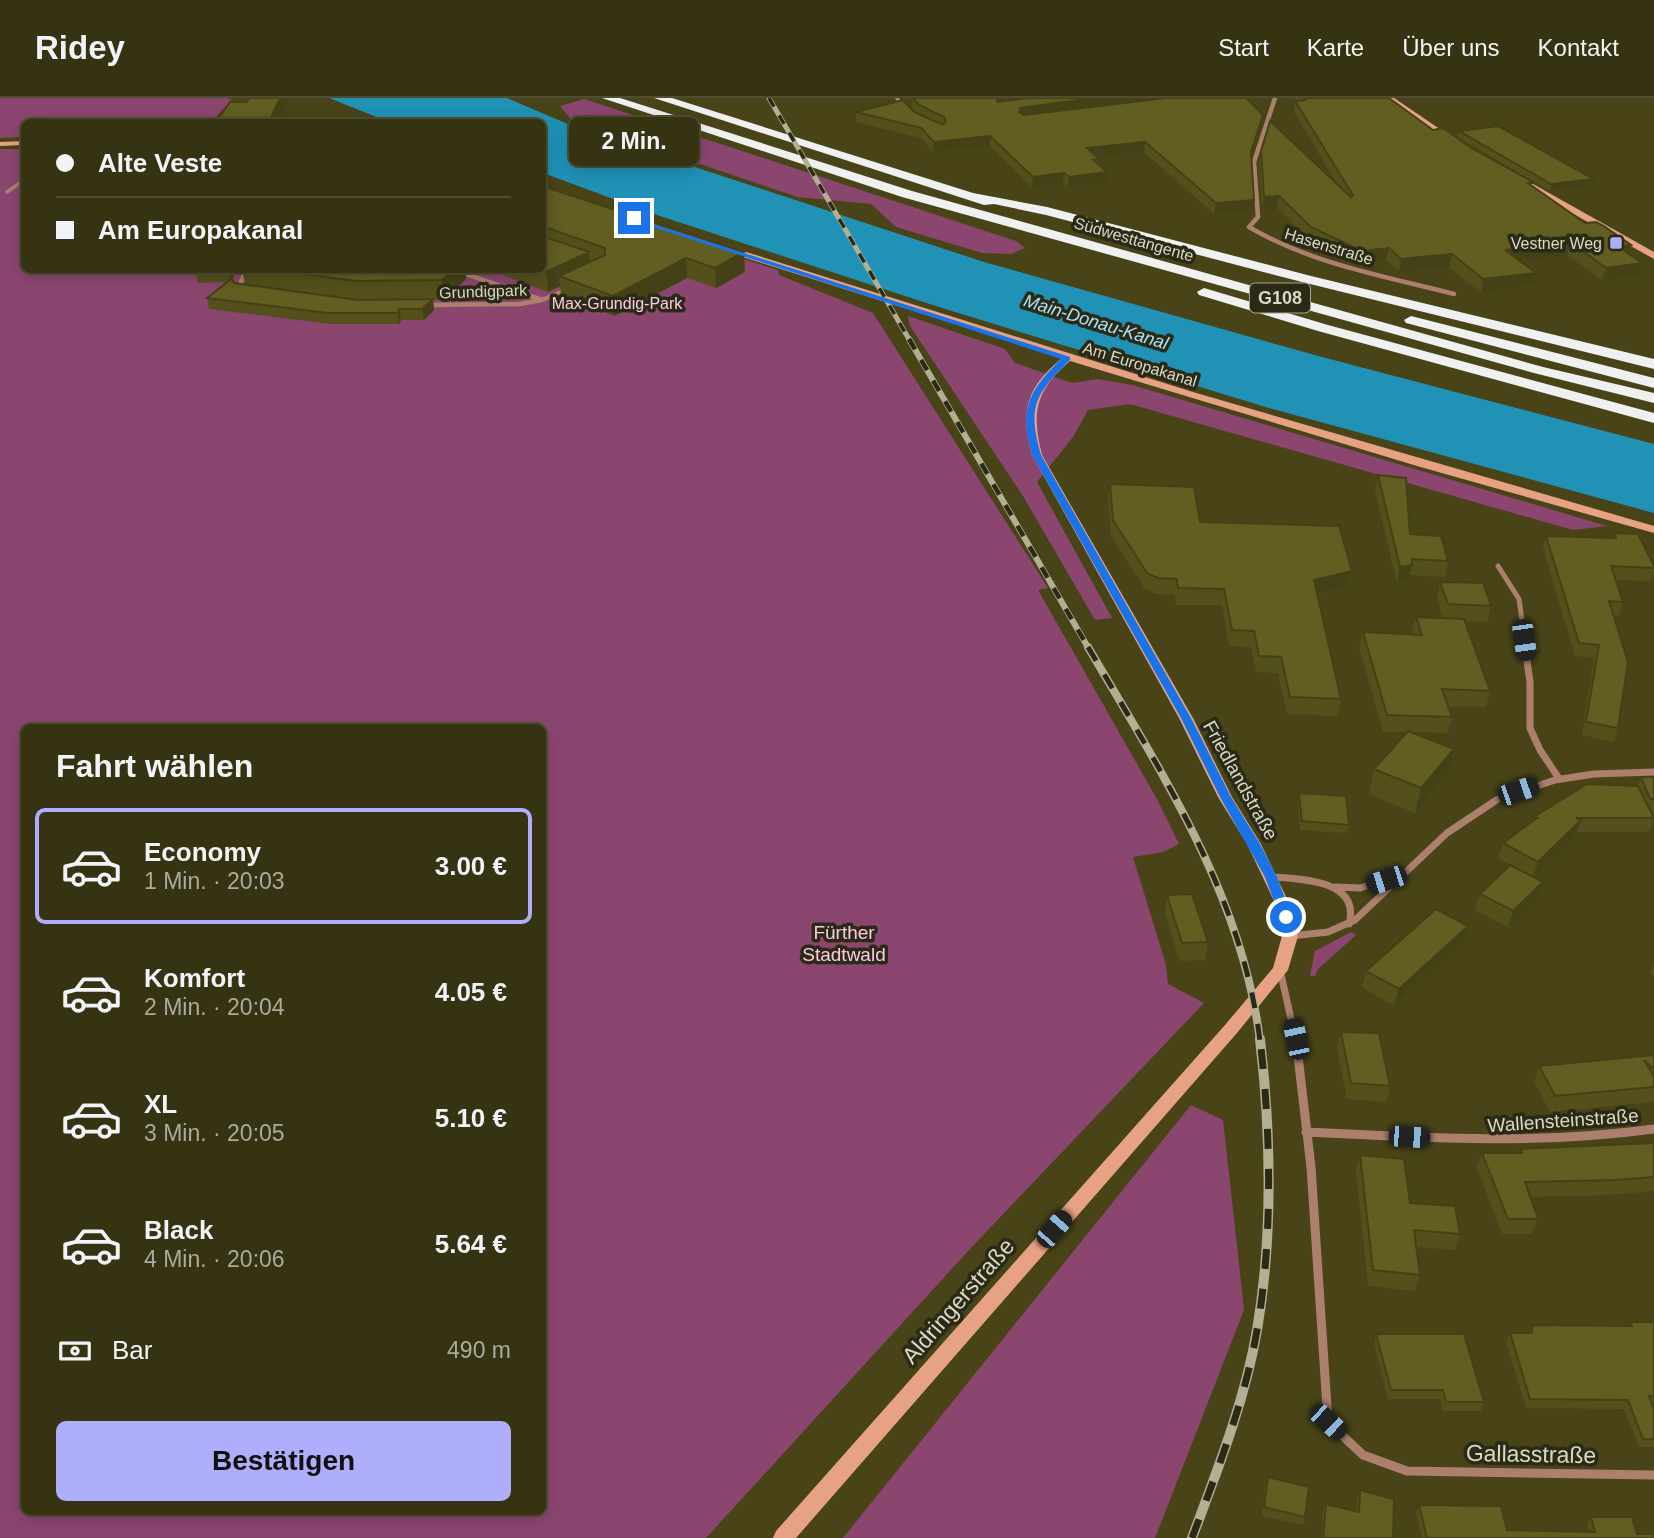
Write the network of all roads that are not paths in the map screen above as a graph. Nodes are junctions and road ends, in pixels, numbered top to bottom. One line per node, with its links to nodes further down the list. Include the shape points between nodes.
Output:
1 (608, 98): 14 (highway, Südwesttangente / G108)
2 (660, 98): 12 (highway, Südwesttangente / G108)
3 (897, 98): 6 (lane)
4 (1275, 98): 21 (street, Hasenstraße, via 1254,162 1258,217 1249,227 1298,252)
5 (1390, 98): 9 (main road)
6 (909, 111)
7 (21, 143): 8 (main road)
8 (0, 144)
9 (1458, 144)
10 (1519, 180): 16 (main road)
11 (21, 182): 13 (lane)
12 (946, 189): 25 (highway); 26 (highway, Südwesttangente / G108, via 1340,301)
13 (7, 192)
14 (907, 194): 27 (highway, Südwesttangente / G108); 28 (highway, via 954,214 1265,310)
15 (722, 247): 24 (main road, Am Europakanal)
16 (1654, 256)
17 (246, 273): 20 (street, via 238,289)
18 (463, 273): 22 (street, Grundigpark)
19 (574, 286): 22 (street, Grundigpark)
20 (252, 291)
21 (1454, 294)
22 (542, 300): 23 (street, Grundigpark)
23 (413, 306)
24 (1067, 359): 29 (main road, Am Europakanal); 34 (main road, Friedlandstraße, via 1041,383 1029,410 1037,455)
25 (1654, 364)
26 (1654, 383)
27 (1654, 398)
28 (1654, 418)
29 (1654, 530)
30 (1498, 566): 32 (street, via 1518,599 1530,682 1530,728)
31 (1654, 772): 32 (street)
32 (1558, 777): 33 (street, via 1479,810)
33 (1402, 875): 35 (street, via 1360,888); 36 (street, via 1378,903)
34 (1271, 877): 35 (street, via 1307,879); 37 (main road, Friedlandstraße)
35 (1331, 887): 36 (street, via 1351,903)
36 (1349, 924): 37 (street, via 1318,935)
37 (1290, 936): 38 (main road)
38 (1280, 970): 40 (street, via 1296,1039); 42 (main road, Aldringerstraße)
39 (1654, 1129): 40 (street, Wallensteinstraße, via 1513,1142)
40 (1306, 1132): 41 (street, Gallasstraße, via 1328,1422 1363,1455 1407,1471)
41 (1654, 1475)
42 (783, 1538)

